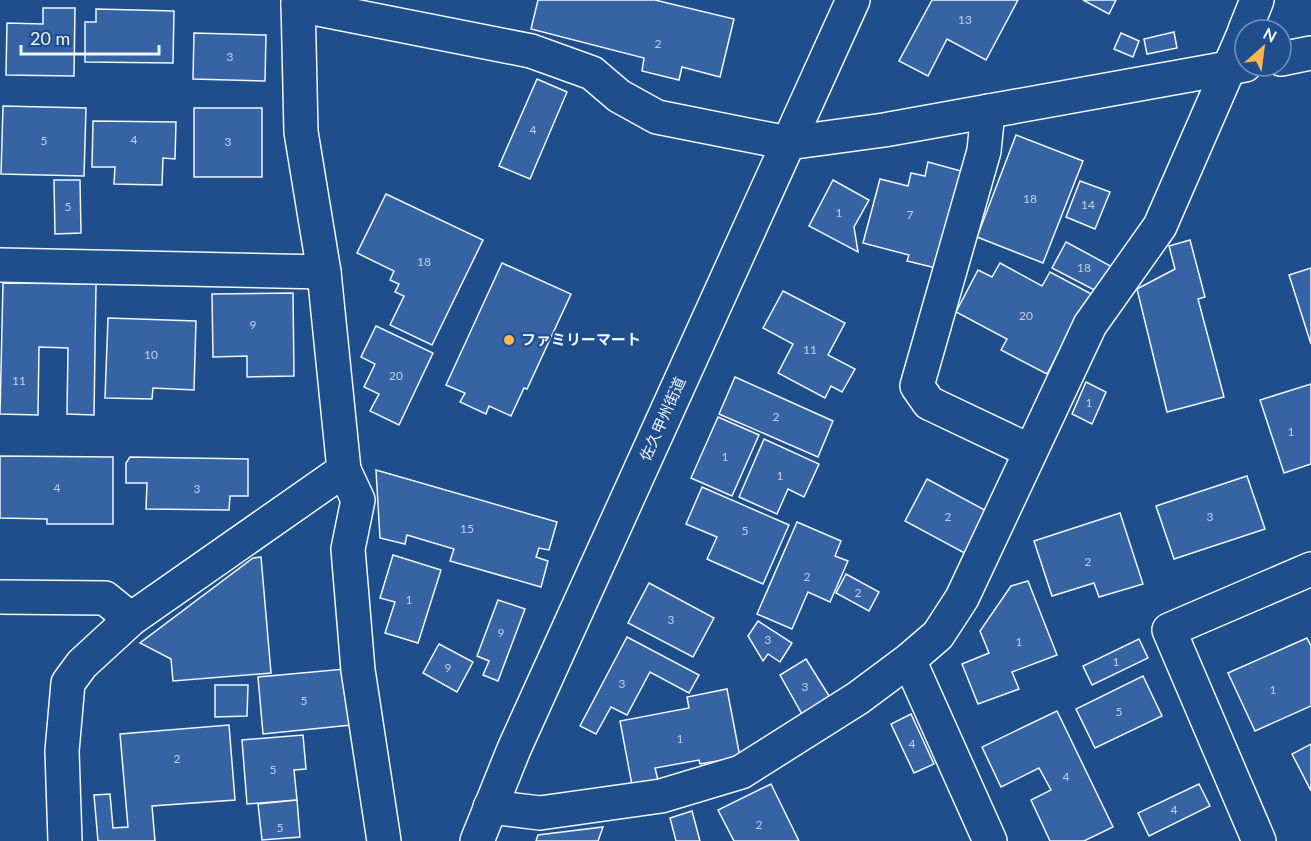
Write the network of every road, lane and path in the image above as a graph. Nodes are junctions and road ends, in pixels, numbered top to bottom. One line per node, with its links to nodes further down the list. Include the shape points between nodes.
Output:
1 (853, 0): 10 (street, 佐久甲州街道)
2 (1257, 0): 4 (street)
3 (298, 2): 10 (street, via 531,51 592,73 619,96 657,117); 12 (street, via 301,132)
4 (1250, 18)
5 (1311, 53): 6 (street)
6 (1293, 56)
7 (1233, 67): 9 (street)
8 (1233, 76): 13 (street, via 1160,226 1090,325)
9 (988, 111): 10 (street); 13 (street, via 984,151 916,386 929,403)
10 (788, 143): 19 (street, 佐久甲州街道)
11 (0, 265): 12 (street)
12 (324, 272): 14 (street)
13 (1030, 451): 18 (street, via 962,598 938,635)
14 (344, 470): 17 (street); 21 (street, via 358,500 348,549 358,670)
15 (1311, 569): 24 (street, via 1168,630)
16 (0, 597): 17 (street, via 105,598)
17 (131, 619): 20 (street, via 82,664 68,683 62,751)
18 (909, 660): 19 (street, via 858,698 741,772 661,796 606,804 540,813); 23 (street)
19 (490, 807): 22 (street, 佐久甲州街道)
20 (65, 841)
21 (384, 841)
22 (477, 841)
23 (990, 841)
24 (1259, 841)

